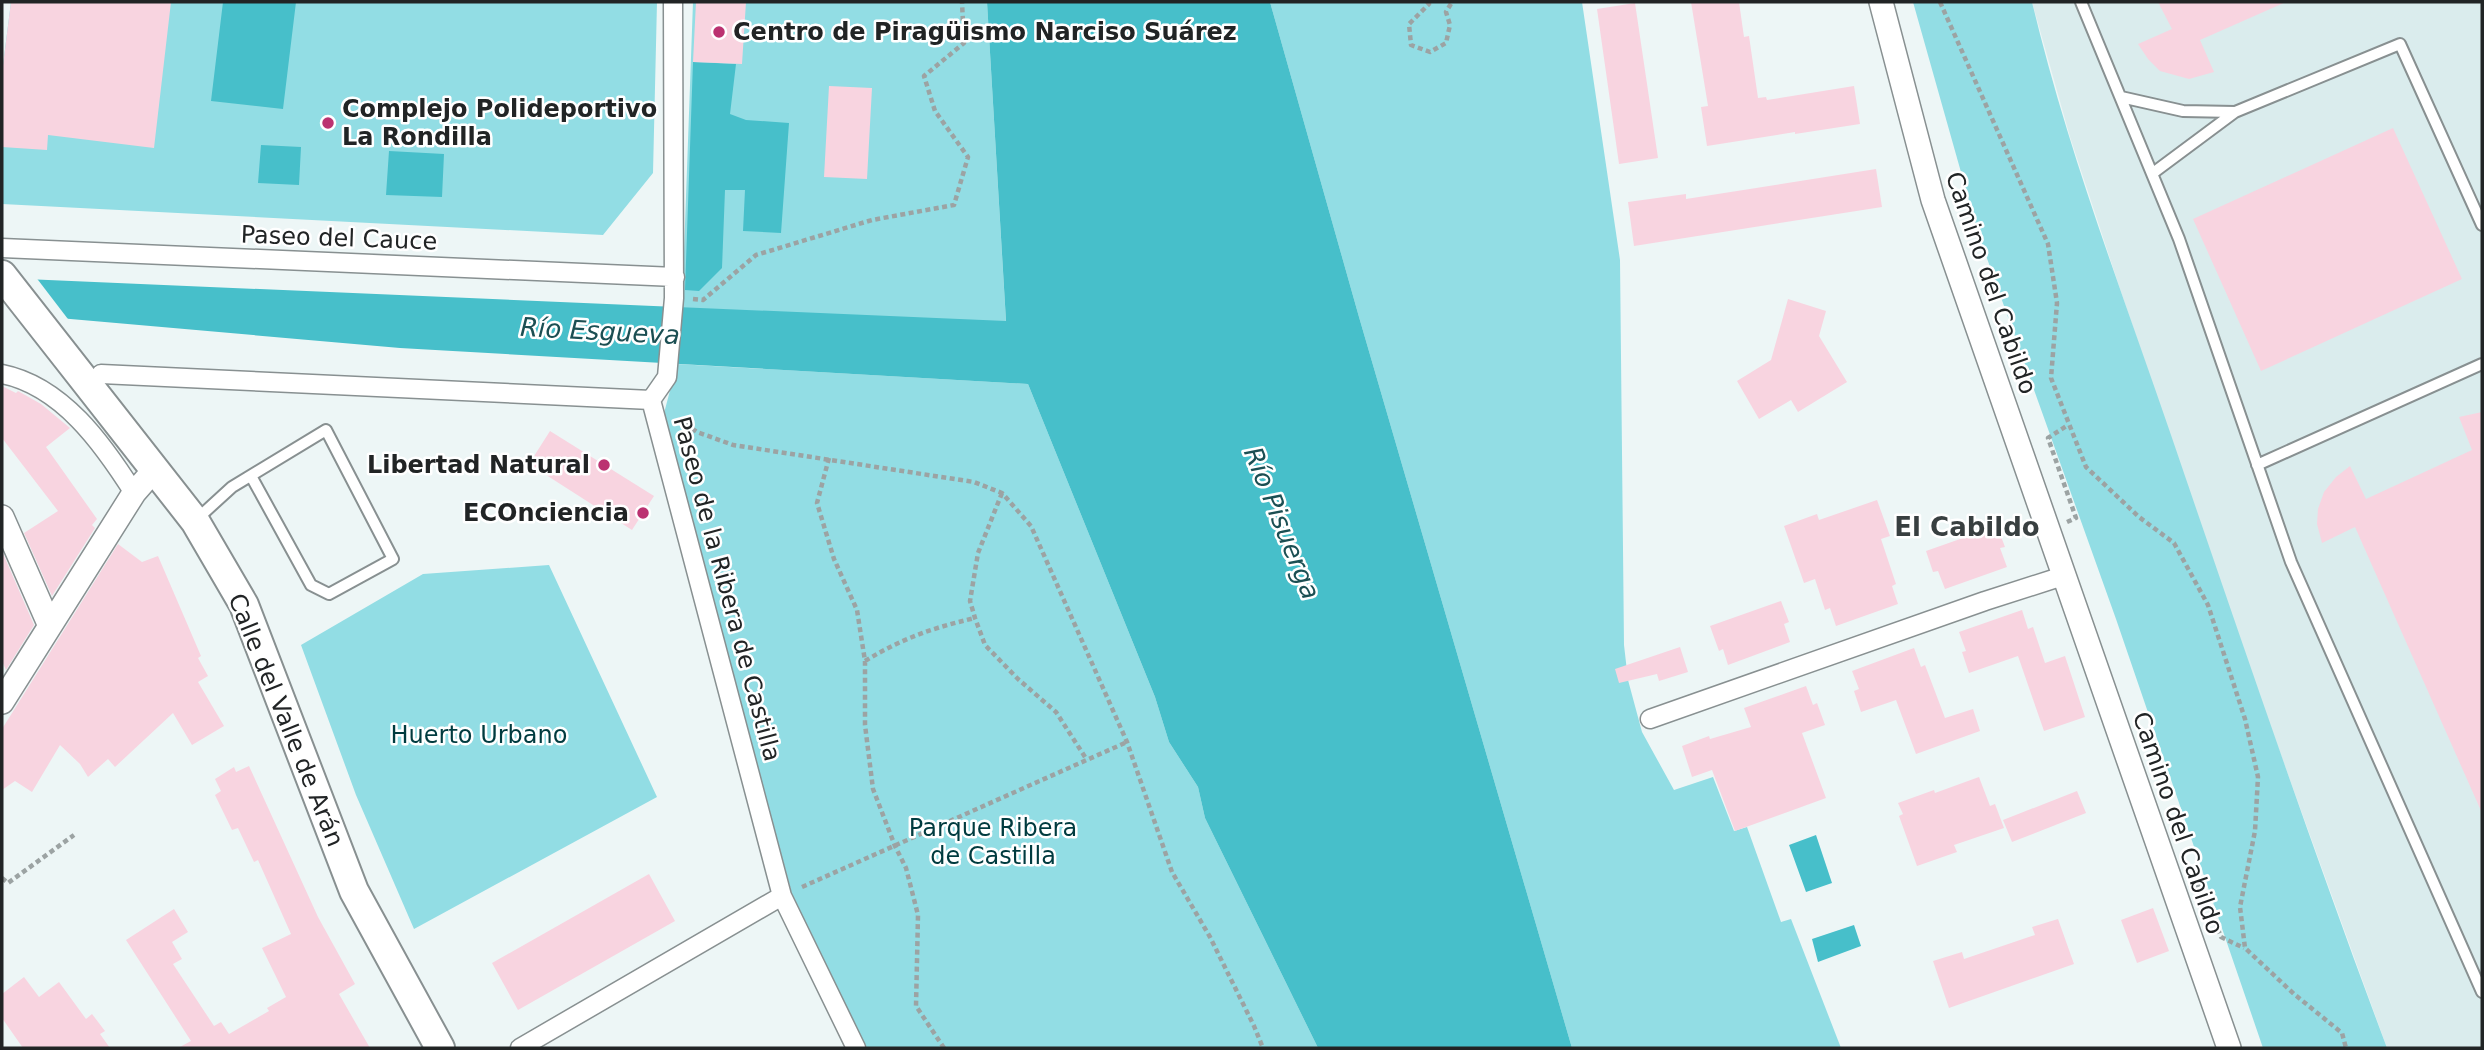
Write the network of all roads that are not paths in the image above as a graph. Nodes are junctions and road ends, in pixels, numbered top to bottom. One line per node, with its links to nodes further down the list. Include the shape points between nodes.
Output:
1 (673, 2): 10 (street, Paseo de la Ribera de Castilla)
2 (1881, 2): 21 (street, Camino del Cabildo, via 1933,200)
3 (2081, 2): 4 (lane)
4 (2121, 97): 5 (lane, via 2183,111); 6 (lane)
5 (2235, 112): 6 (lane); 7 (lane, via 2400,44)
6 (2153, 173): 15 (lane)
7 (2482, 225)
8 (2, 248): 10 (street, Paseo del Cauce)
9 (2, 275): 16 (street, Calle del Valle de Arán)
10 (674, 290): 14 (street, Paseo de la Ribera de Castilla, via 667,377)
11 (2482, 364): 15 (lane)
12 (101, 374): 14 (street)
13 (9, 375): 18 (street, via 56,397 117,466)
14 (651, 400): 25 (street, Paseo de la Ribera de Castilla)
15 (2258, 465): 26 (lane, via 2291,562)
16 (155, 470): 18 (street); 20 (street, Calle del Valle de Arán)
17 (251, 476): 17 (lane, via 326,430 393,559 330,594 311,585); 20 (lane)
18 (134, 493): 22 (street)
19 (2, 517): 22 (street)
20 (195, 521): 27 (street, Calle del Valle de Arán, via 244,605 354,891)
21 (2063, 576): 24 (street); 30 (street, Camino del Cabildo)
22 (50, 625): 23 (street)
23 (3, 695)
24 (1650, 719)
25 (782, 896): 28 (street); 29 (street, Paseo de la Ribera de Castilla)
26 (2482, 992)
27 (440, 1048)
28 (520, 1048)
29 (856, 1048)
30 (2229, 1048)

